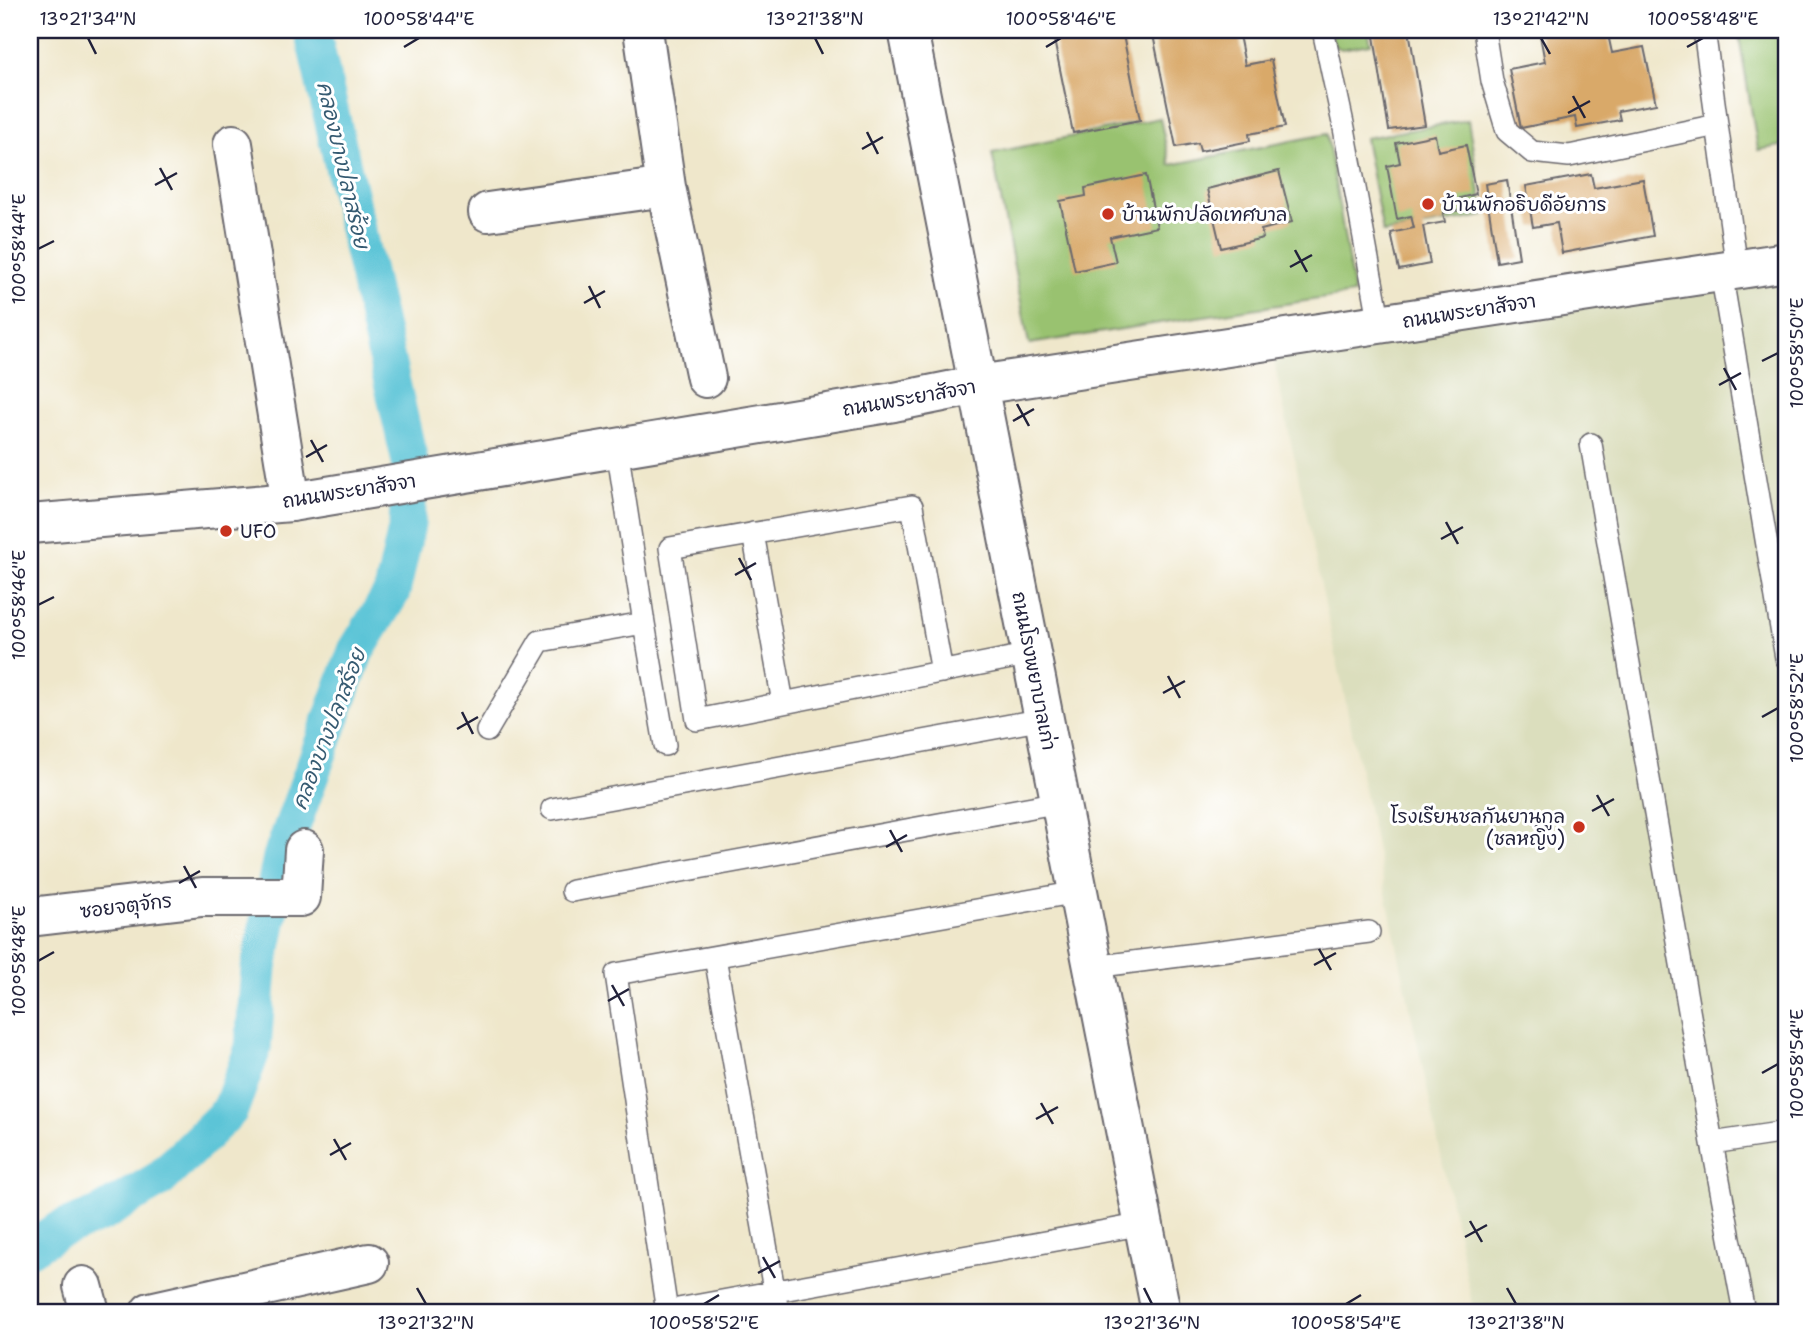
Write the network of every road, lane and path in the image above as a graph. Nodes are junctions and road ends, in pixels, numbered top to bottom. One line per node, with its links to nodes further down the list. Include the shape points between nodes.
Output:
1 (643, 30): 8 (street)
2 (908, 30): 14 (street, ถนนโรงพยาบาลเก่า)
3 (1323, 30): 12 (lane)
4 (1484, 30): 6 (lane, via 1492,81 1507,131 1532,152 1569,156)
5 (1704, 30): 6 (lane)
6 (1717, 125): 11 (lane)
7 (233, 144): 17 (street)
8 (666, 187): 9 (street); 13 (street)
9 (488, 212)
10 (1786, 262): 11 (street, ถนนพระยาสัจจา)
11 (1729, 270): 12 (street, ถนนพระยาสัจจา); 24 (lane)
12 (1380, 325): 14 (street, ถนนพระยาสัจจา)
13 (705, 378)
14 (978, 386): 16 (street, ถนนพระยาสัจจา); 23 (street, ถนนโรงพยาบาลเก่า)
15 (1591, 444): 40 (lane)
16 (617, 448): 17 (street, ถนนพระยาสัจจา); 21 (lane)
17 (291, 502): 18 (street, ถนนพระยาสัจจา)
18 (30, 524)
19 (753, 533): 20 (lane, via 670,548); 25 (lane, via 912,506); 26 (lane)
20 (673, 561): 21 (lane); 26 (lane, via 697,720)
21 (635, 567): 22 (lane)
22 (644, 623): 28 (lane, via 540,641); 29 (lane)
23 (1031, 654): 25 (lane); 27 (street, ถนนโรงพยาบาลเก่า)
24 (1786, 658)
25 (942, 672): 26 (lane)
26 (783, 703)
27 (1044, 719): 30 (street, ถนนโรงพยาบาลเก่า); 31 (lane)
28 (487, 731)
29 (666, 745)
30 (1060, 802): 33 (lane); 34 (street, ถนนโรงพยาบาลเก่า)
31 (552, 809)
32 (304, 850): 35 (street, ซอยจตุจักร, via 301,897 202,897)
33 (572, 891)
34 (1078, 892): 37 (lane); 38 (street, ถนนโรงพยาบาลเก่า)
35 (30, 917)
36 (1369, 932): 38 (lane)
37 (715, 957): 43 (lane); 44 (lane, via 616,974)
38 (1093, 967): 41 (street, ถนนโรงพยาบาลเก่า)
39 (1786, 1132): 40 (lane)
40 (1712, 1143): 48 (lane)
41 (1144, 1224): 43 (lane); 47 (street, ถนนโรงพยาบาลเก่า)
42 (369, 1263): 45 (street)
43 (774, 1291): 44 (lane); 46 (lane)
44 (667, 1311)
45 (150, 1312)
46 (778, 1312)
47 (1161, 1312)
48 (1744, 1312)

